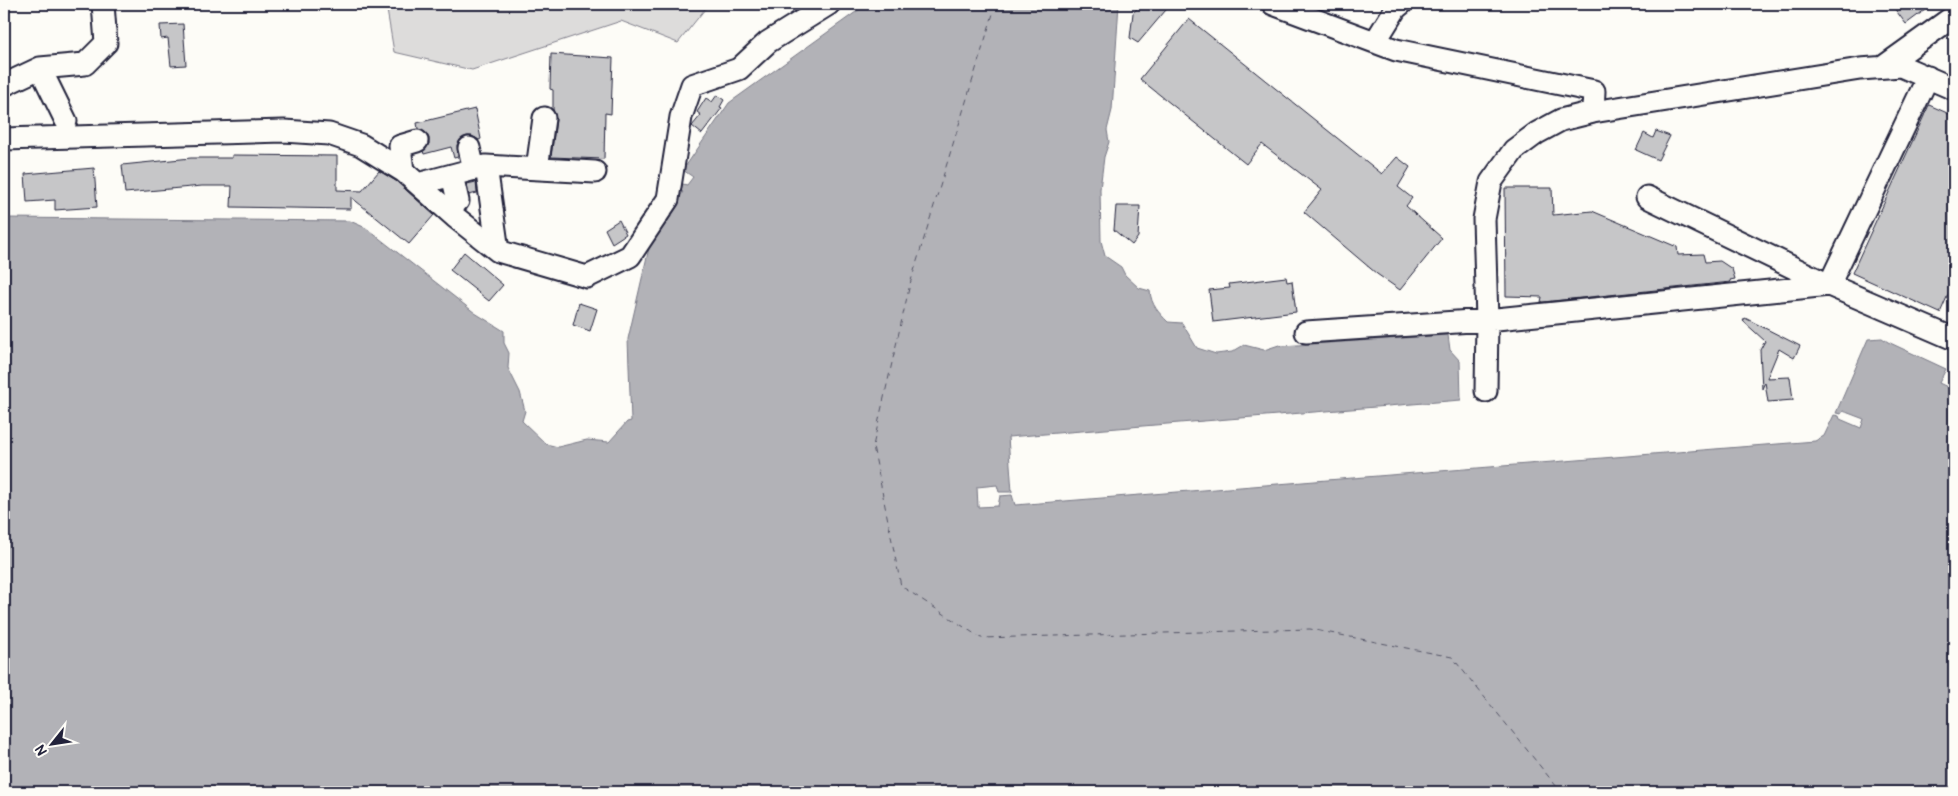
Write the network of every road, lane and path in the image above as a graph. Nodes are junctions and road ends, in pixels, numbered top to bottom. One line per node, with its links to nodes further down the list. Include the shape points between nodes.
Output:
1 (103, 4): 8 (street, via 106,43 85,64)
2 (829, 4): 25 (street, via 768,42 739,69 692,86 681,117 668,199 630,256 587,277)
3 (1273, 4): 6 (street)
4 (1402, 4): 6 (street, via 1396,8)
5 (1954, 16): 7 (street)
6 (1375, 42): 12 (street, via 1396,50 1594,91)
7 (1883, 67): 9 (street, via 1901,66); 12 (street)
8 (40, 68): 10 (street); 14 (street)
9 (1928, 77): 11 (street); 26 (street)
10 (4, 85)
11 (1954, 89)
12 (1593, 112): 27 (street, via 1561,120 1538,133 1514,150 1491,182 1484,219)
13 (544, 118): 19 (street)
14 (66, 121)
15 (4, 139): 22 (street, via 275,131 329,134 361,145)
16 (417, 141): 22 (street, via 400,146)
17 (469, 148): 18 (street)
18 (480, 168): 19 (street); 21 (street); 25 (street)
19 (537, 169): 20 (street)
20 (596, 172)
21 (452, 176): 22 (street); 24 (street)
22 (411, 178): 25 (street)
23 (1647, 197): 26 (street)
24 (458, 201)
25 (498, 251)
26 (1829, 285): 27 (street); 29 (street)
27 (1487, 320): 28 (street); 30 (street)
28 (1306, 332)
29 (1954, 339)
30 (1486, 391)

